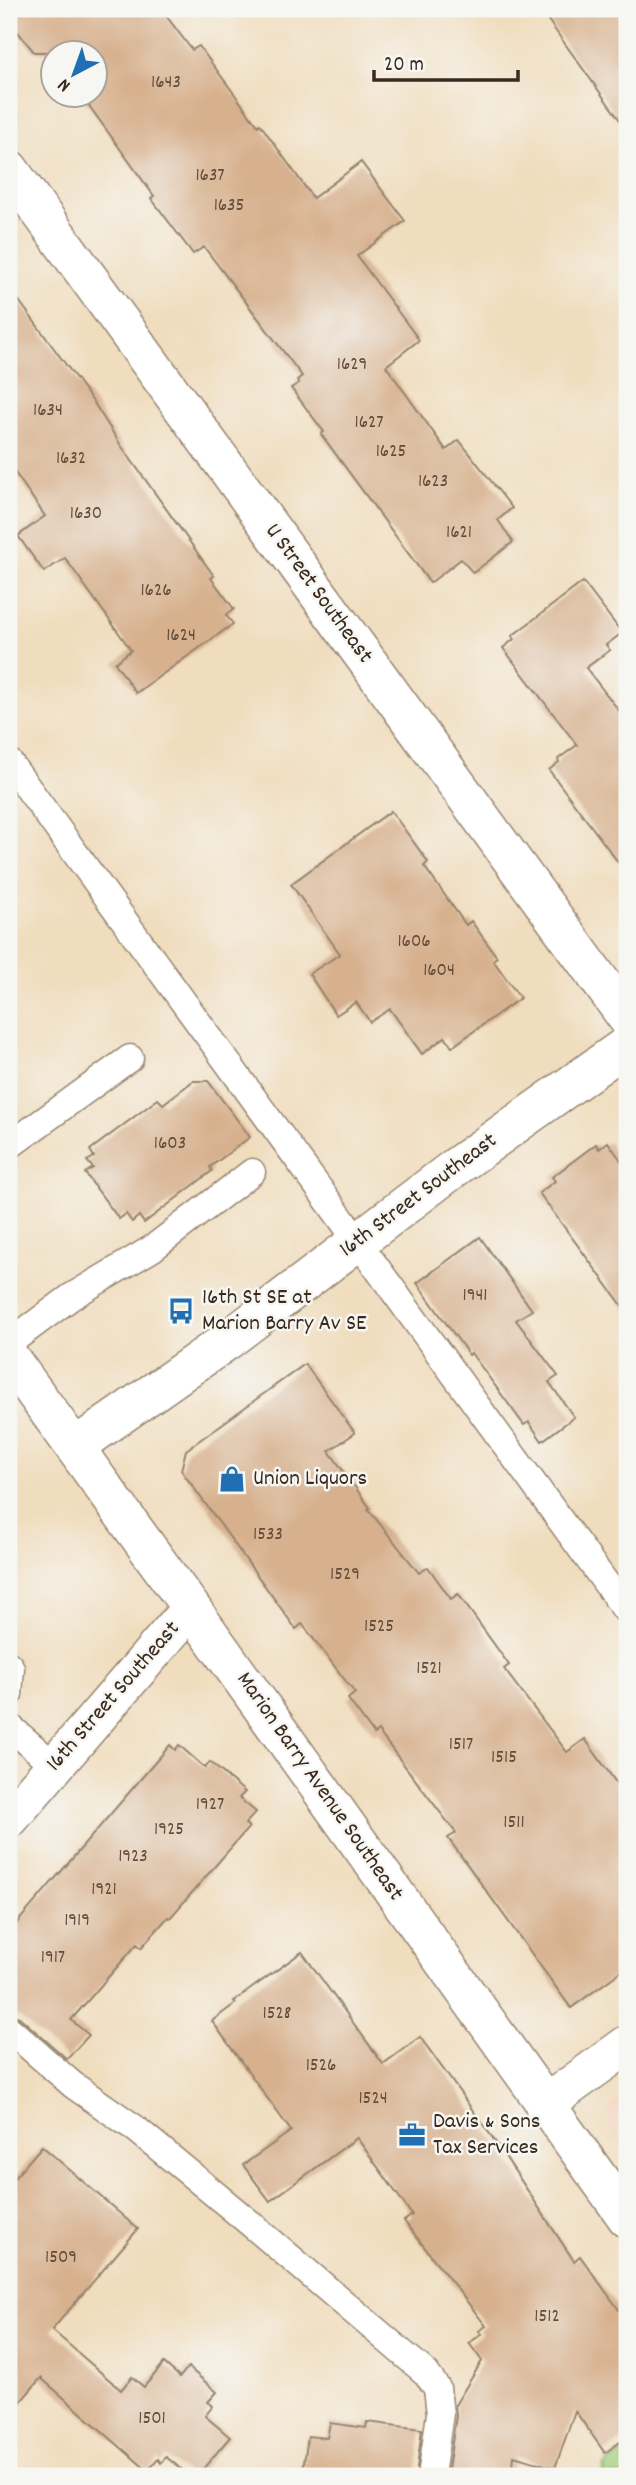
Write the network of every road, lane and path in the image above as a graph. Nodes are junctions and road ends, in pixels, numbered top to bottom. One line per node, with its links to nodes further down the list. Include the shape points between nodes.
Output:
1 (9, 169): 3 (street, U Street Southeast)
2 (9, 762): 8 (lane)
3 (627, 1018)
4 (627, 1045): 8 (street, 16th Street Southeast)
5 (130, 1058): 6 (lane)
6 (9, 1146)
7 (253, 1172): 9 (lane, via 153,1248 71,1297)
8 (358, 1241): 11 (street, 16th Street Southeast, via 228,1340); 13 (lane)
9 (9, 1343)
10 (9, 1357): 11 (street, Marion Barry Avenue Southeast)
11 (75, 1447): 12 (street, Marion Barry Avenue Southeast)
12 (191, 1608): 17 (street, 16th Street Southeast); 21 (street, Marion Barry Avenue Southeast)
13 (627, 1612)
14 (9, 1665): 15 (lane)
15 (9, 1694)
16 (9, 1726): 17 (lane)
17 (55, 1766): 18 (street, 16th Street Southeast)
18 (9, 1819)
19 (9, 2029): 23 (lane, via 73,2085 136,2129 426,2373 437,2388 440,2414)
20 (627, 2045): 21 (street)
21 (544, 2105): 22 (street, Marion Barry Avenue Southeast)
22 (627, 2218)
23 (431, 2476)

